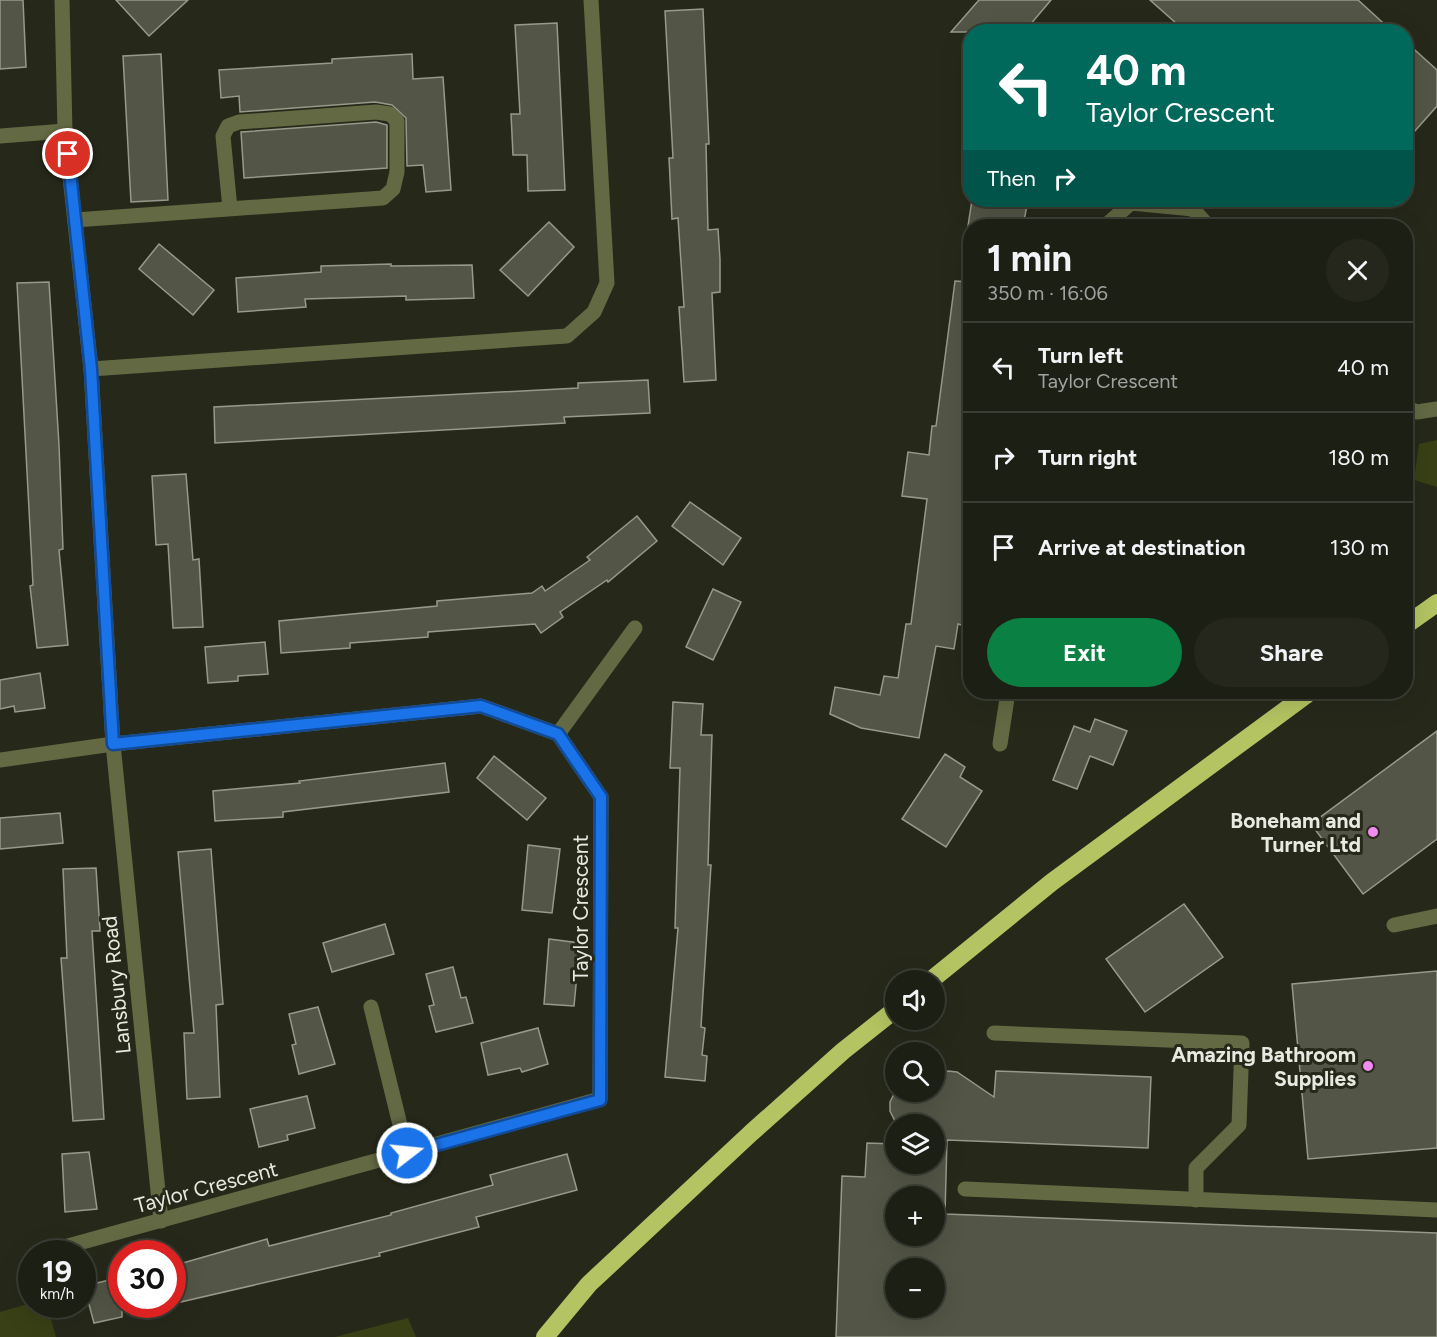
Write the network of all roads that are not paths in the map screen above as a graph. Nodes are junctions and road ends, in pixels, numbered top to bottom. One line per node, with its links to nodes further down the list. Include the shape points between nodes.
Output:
1 (62, 0): 3 (street, Lansbury Road)
2 (591, 0): 11 (street, via 607,283 594,312 567,336)
3 (65, 132): 4 (street); 10 (street, Lansbury Road)
4 (0, 136)
5 (1126, 207): 8 (street)
6 (1172, 207): 9 (street, via 1193,209)
7 (230, 209): 7 (street, via 382,198 393,189 397,172 397,121 390,114 376,112 228,126 223,136); 10 (street)
8 (1113, 219)
9 (1202, 219)
10 (75, 220): 11 (street, Lansbury Road)
11 (91, 369): 20 (street, Lansbury Road)
12 (1437, 409): 13 (street)
13 (1413, 410)
14 (1437, 603): 15 (highway)
15 (1413, 620)
16 (635, 628): 19 (street)
17 (1007, 699): 21 (street)
18 (1300, 699): 25 (highway, via 1052,882)
19 (558, 734): 20 (street, via 481,706); 29 (street, Taylor Crescent, via 601,797 600,1100)
20 (113, 744): 22 (street); 33 (street, Lansbury Road)
21 (1000, 744)
22 (0, 760)
23 (1437, 916): 24 (street)
24 (1394, 925)
25 (944, 970)
26 (371, 1007): 29 (street)
27 (885, 1018): 35 (highway, via 751,1133 589,1284)
28 (994, 1033): 31 (street, via 1242,1043 1239,1125 1196,1168)
29 (407, 1153): 33 (street, Taylor Crescent)
30 (965, 1189): 31 (street)
31 (1196, 1200): 32 (street)
32 (1437, 1210)
33 (161, 1221): 34 (street, Taylor Crescent)
34 (90, 1240)
35 (545, 1337)

